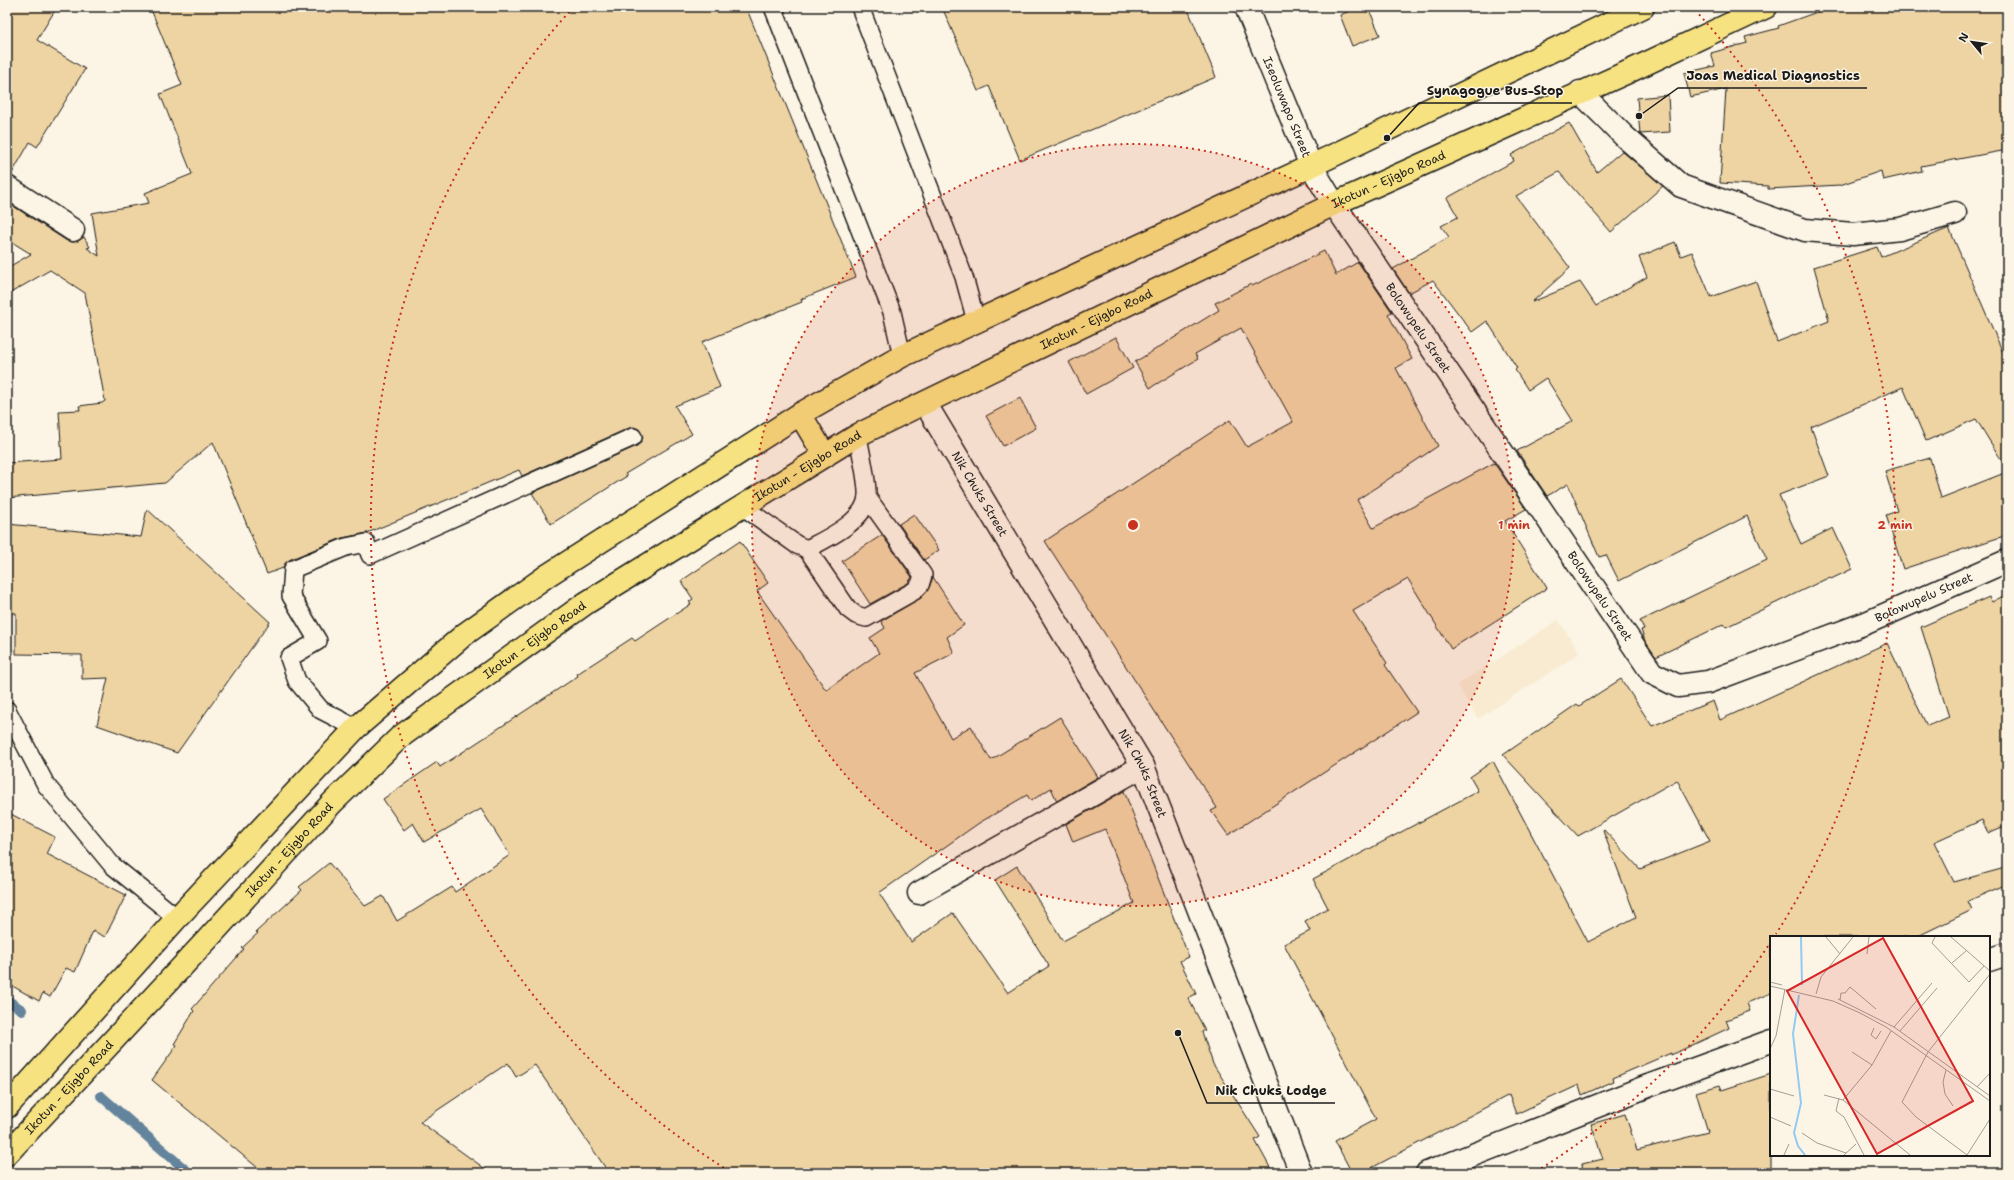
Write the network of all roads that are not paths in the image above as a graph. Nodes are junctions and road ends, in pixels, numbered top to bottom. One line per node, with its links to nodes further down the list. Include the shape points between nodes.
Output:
1 (773, 7): 13 (lane, via 892,312)
2 (860, 7): 12 (lane, via 964,277)
3 (1246, 7): 7 (street, Iseoluwapo Street)
4 (1643, 7): 7 (main road)
5 (1766, 7): 6 (main road, Ikotun - Ejigbo Road)
6 (1580, 92): 9 (main road, Ikotun - Ejigbo Road); 10 (street, via 1625,137 1681,186 1805,230 1853,234 1900,229)
7 (1311, 166): 9 (street, Iseoluwapo Street); 12 (main road)
8 (7, 187): 11 (street)
9 (1334, 204): 14 (main road, Ikotun - Ejigbo Road); 22 (street, Bolowupelu Street, via 1652,673 1678,686 1708,682 1866,623)
10 (1955, 213)
11 (73, 230)
12 (976, 321): 13 (main road)
13 (902, 356): 15 (main road)
14 (924, 403): 16 (main road, Ikotun - Ejigbo Road); 25 (street, Nik Chuks Street)
15 (800, 414): 18 (main road); 24 (main road, via 548,575 466,634)
16 (858, 435): 18 (main road, Ikotun - Ejigbo Road); 19 (lane)
17 (633, 437): 24 (lane, via 370,555 366,543 346,547 293,569 291,596 318,641 289,658 297,681 321,710)
18 (825, 456): 20 (main road, Ikotun - Ejigbo Road)
19 (868, 497): 21 (lane, via 848,526); 21 (lane, via 923,575 914,591 866,618 856,615 848,609)
20 (742, 506): 21 (lane, via 797,545); 32 (main road, Ikotun - Ejigbo Road, via 586,603 400,737 332,803)
21 (807, 549)
22 (2007, 562)
23 (7, 710): 27 (lane, via 46,785 112,866)
24 (356, 728): 27 (main road)
25 (1143, 766): 26 (street); 33 (street, Nik Chuks Street)
26 (919, 893)
27 (177, 918): 31 (main road)
28 (2007, 954): 29 (street)
29 (1990, 960)
30 (1770, 1041): 34 (street, via 1648,1086)
31 (7, 1107)
32 (7, 1154)
33 (1301, 1173)
34 (1427, 1173)

